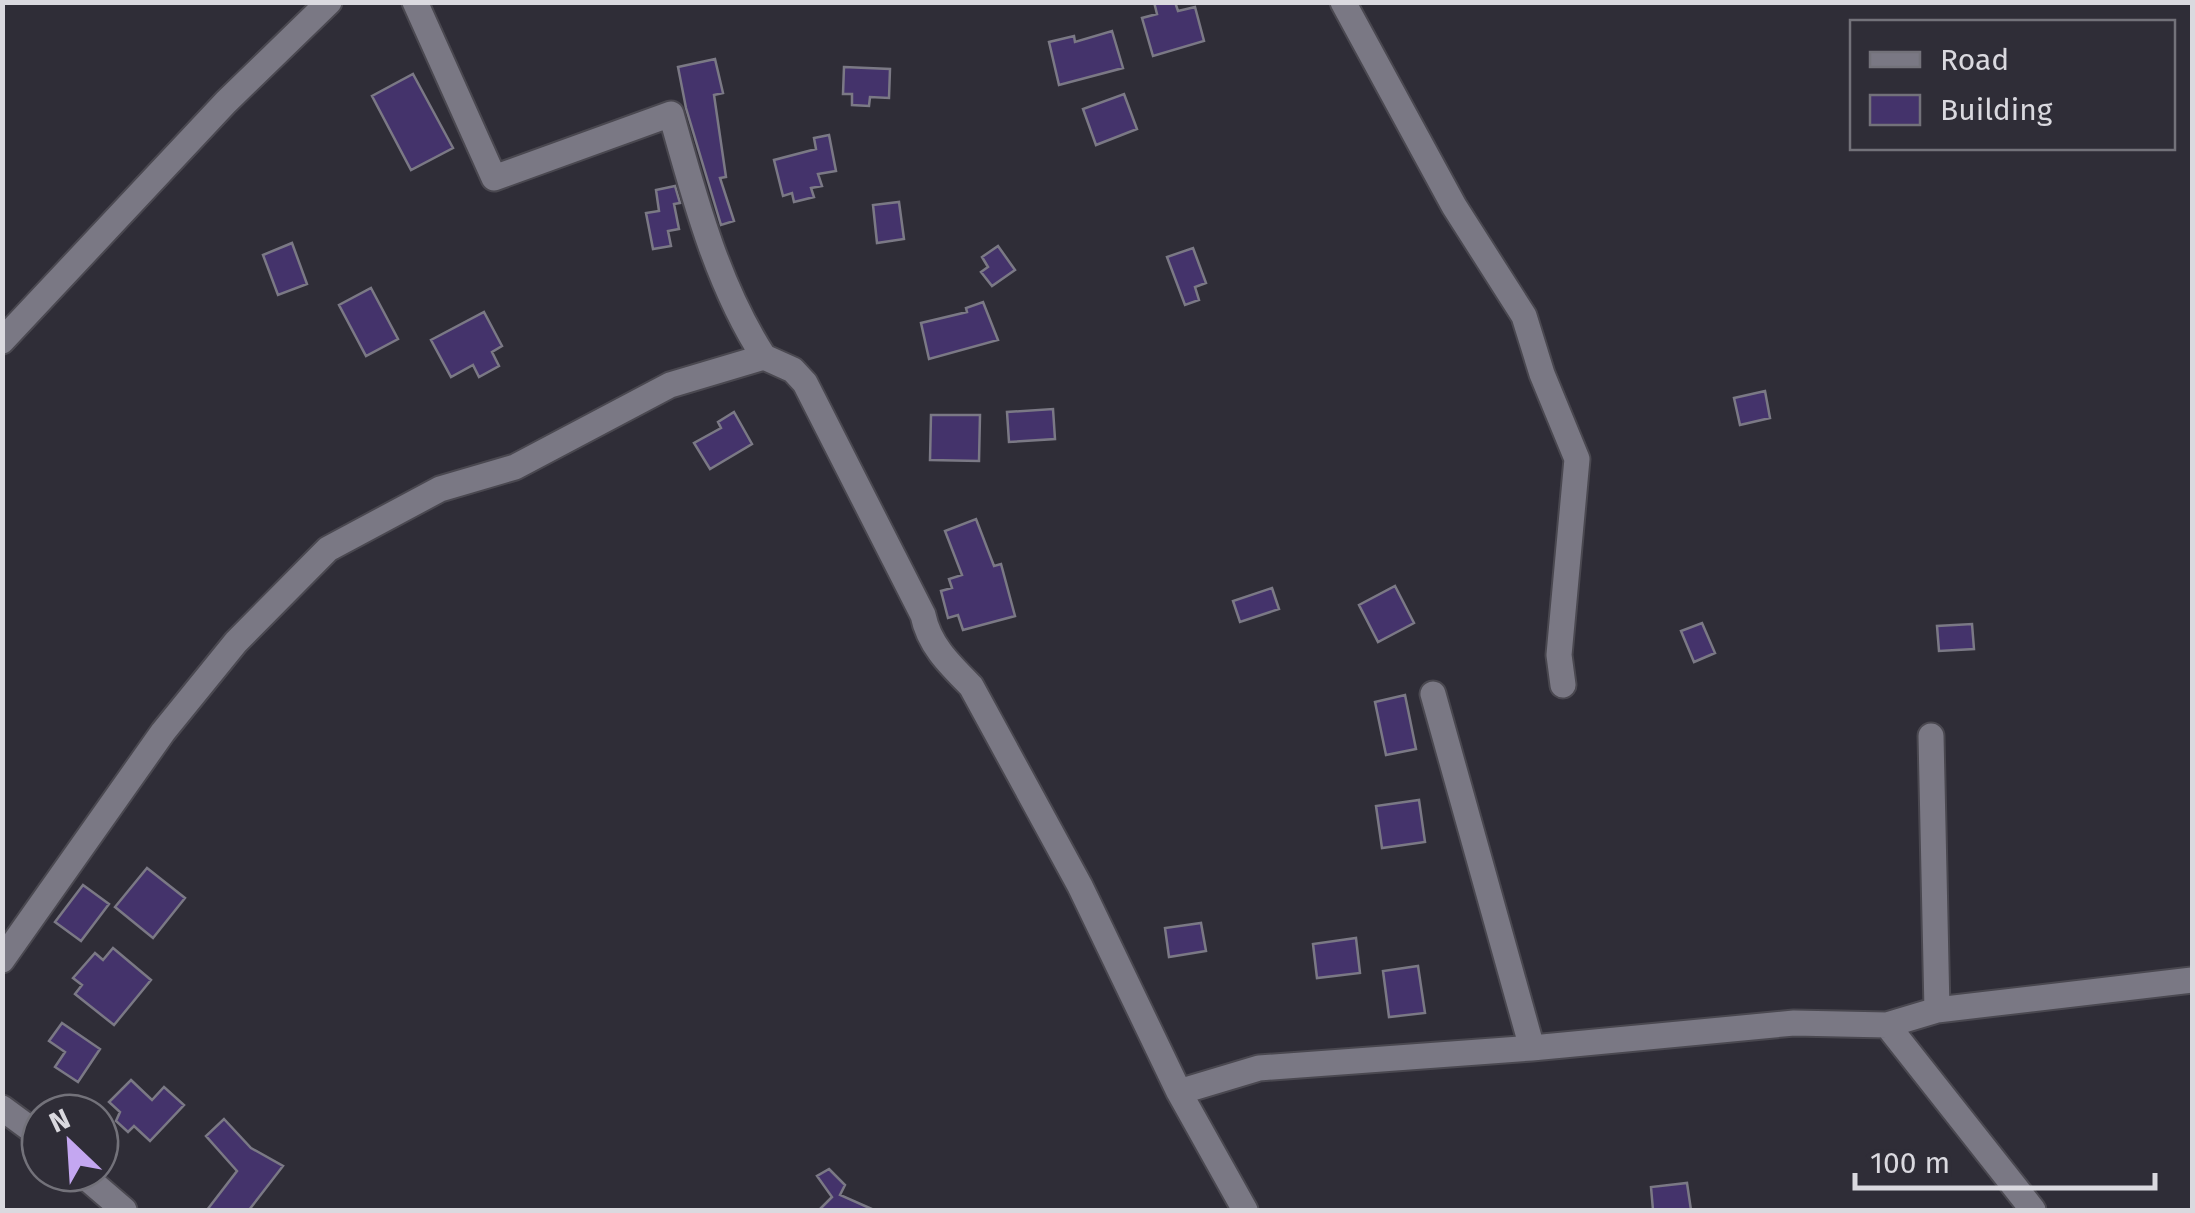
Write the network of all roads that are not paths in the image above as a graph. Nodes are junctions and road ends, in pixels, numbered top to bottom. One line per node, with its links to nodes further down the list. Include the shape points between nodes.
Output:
1 (329, 2): 4 (street)
2 (415, 2): 5 (street, via 494,178 670,114 726,281)
3 (1343, 2): 6 (street, via 1454,206 1524,316 1576,459 1559,655)
4 (2, 342)
5 (764, 357): 9 (street, via 670,385 515,467 440,489 328,549 236,642 175,717); 14 (street, via 794,370 806,384 927,632 971,686 1080,886)
6 (1564, 685)
7 (1433, 694): 13 (street)
8 (1932, 736): 11 (street)
9 (2, 960)
10 (2192, 980): 11 (street)
11 (1938, 1010): 12 (street)
12 (1887, 1025): 13 (street, via 1794,1023); 18 (street)
13 (1532, 1048): 14 (street, via 1259,1068)
14 (1180, 1092): 17 (street)
15 (105, 1193): 16 (street)
16 (124, 1210)
17 (1245, 1210)
18 (2034, 1210)

